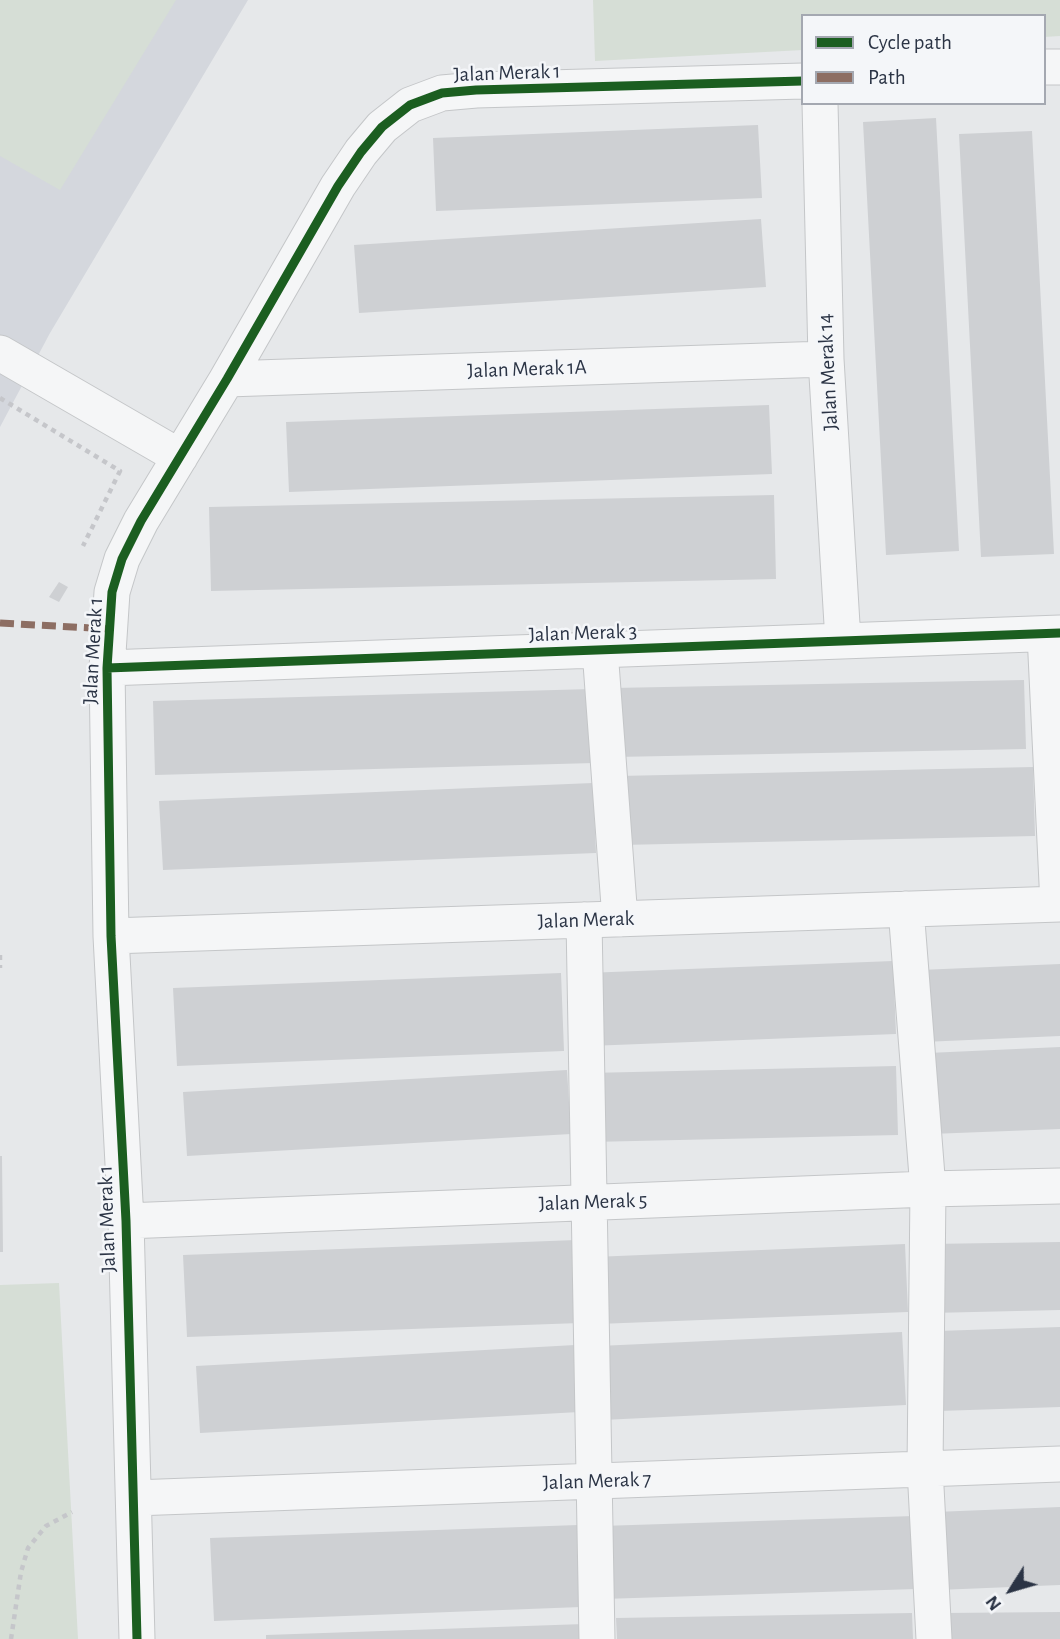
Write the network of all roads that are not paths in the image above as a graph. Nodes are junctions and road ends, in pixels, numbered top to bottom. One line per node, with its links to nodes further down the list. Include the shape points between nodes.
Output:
1 (801, 81): 5 (street, Jalan Merak 1, via 476,90 442,93 410,105 382,127 338,186)
2 (820, 105): 4 (street, Jalan Merak 14)
3 (0, 353): 6 (street)
4 (827, 359): 5 (street, Jalan Merak 1A); 8 (street, Jalan Merak 14)
5 (227, 379): 6 (street, Jalan Merak 1)
6 (180, 457): 10 (street, Jalan Merak 1, via 122,559 112,592)
7 (1053, 634): 8 (street, Jalan Merak 3); 11 (street)
8 (843, 641): 9 (street, Jalan Merak 3)
9 (600, 650): 10 (street, Jalan Merak 3); 13 (street)
10 (107, 668): 15 (street, Jalan Merak 1)
11 (1059, 904): 12 (street, Jalan Merak)
12 (906, 909): 13 (street, Jalan Merak); 17 (street)
13 (620, 919): 14 (street, Jalan Merak)
14 (584, 920): 15 (street, Jalan Merak); 18 (street)
15 (111, 936): 19 (street, Jalan Merak 1)
16 (1060, 1186): 17 (street, Jalan Merak 5)
17 (928, 1189): 18 (street, Jalan Merak 5); 21 (street)
18 (589, 1202): 19 (street, Jalan Merak 5); 22 (street)
19 (126, 1221): 23 (street, Jalan Merak 1)
20 (1060, 1464): 21 (street, Jalan Merak 7)
21 (925, 1468): 22 (street, Jalan Merak 7); 26 (street)
22 (594, 1481): 23 (street, Jalan Merak 7); 25 (street)
23 (134, 1498): 24 (street, Jalan Merak 1)
24 (137, 1639)
25 (597, 1639)
26 (934, 1639)

